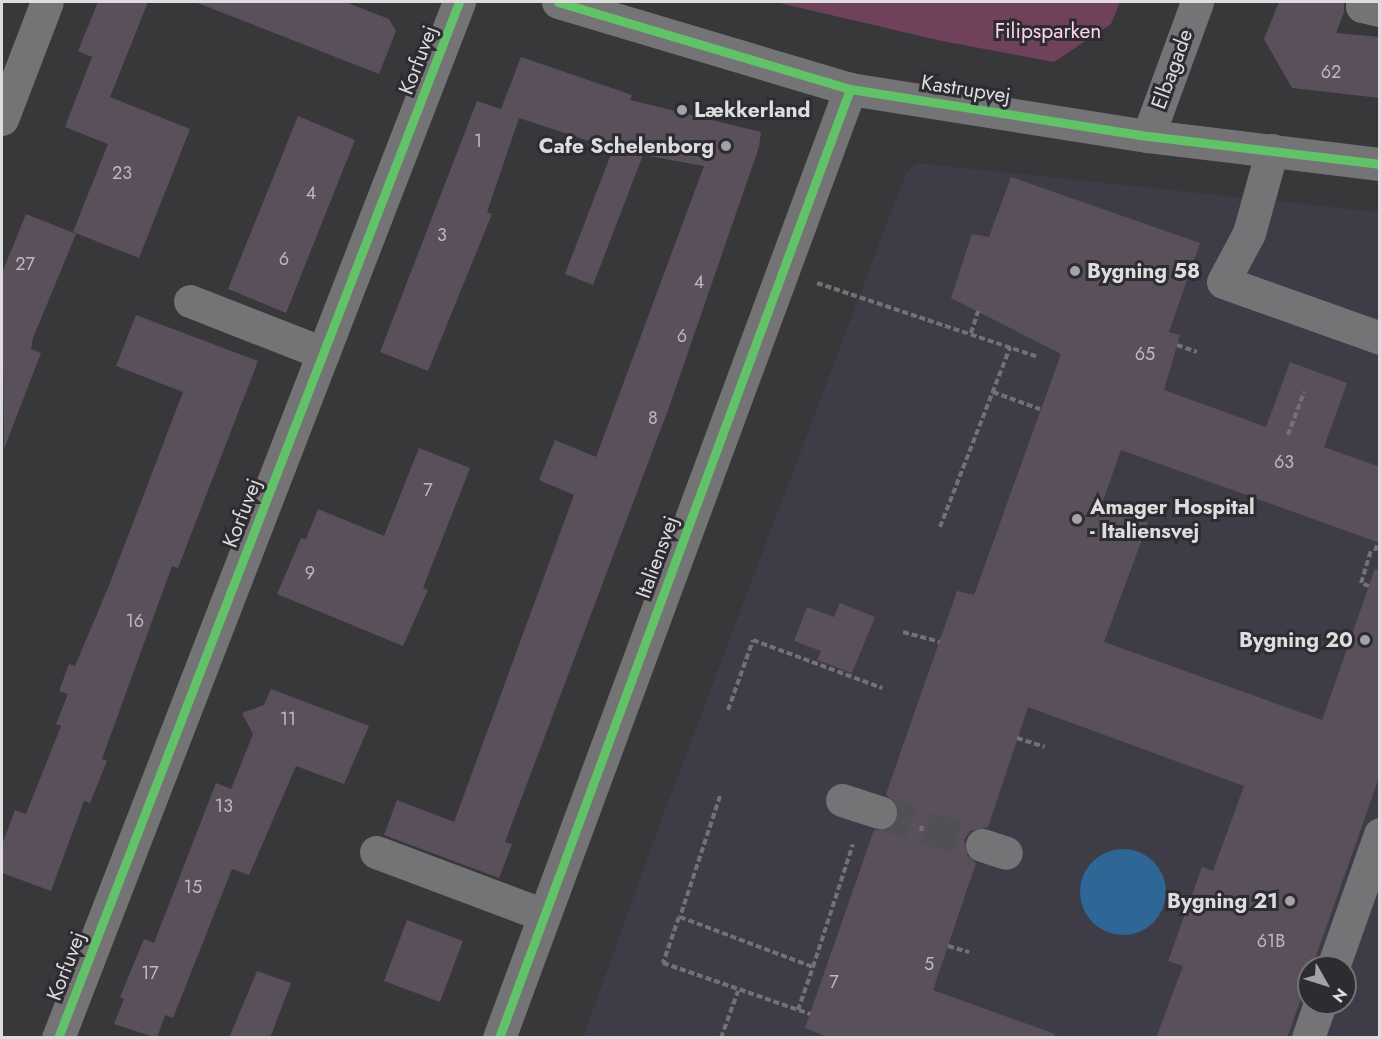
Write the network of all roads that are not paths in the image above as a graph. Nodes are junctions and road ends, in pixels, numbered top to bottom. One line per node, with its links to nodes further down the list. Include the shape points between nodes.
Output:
1 (48, 2): 9 (street)
2 (459, 2): 15 (street, Korfuvej)
3 (558, 2): 7 (street, Kastrupvej)
4 (1197, 2): 10 (street, Elbagade)
5 (1363, 2): 6 (street, via 1362,6)
6 (1380, 10)
7 (638, 14): 8 (street, Kastrupvej)
8 (850, 89): 10 (street, Kastrupvej); 20 (street, Italiensvej)
9 (2, 119)
10 (1148, 136): 11 (street, Kastrupvej)
11 (1272, 150): 12 (street, Kastrupvej); 14 (street, via 1249,233 1223,282)
12 (1380, 164)
13 (190, 301): 15 (street)
14 (1380, 338)
15 (323, 353): 23 (street, Korfuvej)
16 (843, 800): 17 (street)
17 (880, 812)
18 (1380, 834): 21 (street)
19 (376, 852): 20 (street)
20 (544, 915): 24 (street, Italiensvej)
21 (1337, 955)
22 (1316, 1015): 25 (street)
23 (58, 1038)
24 (499, 1038)
25 (1308, 1038)

